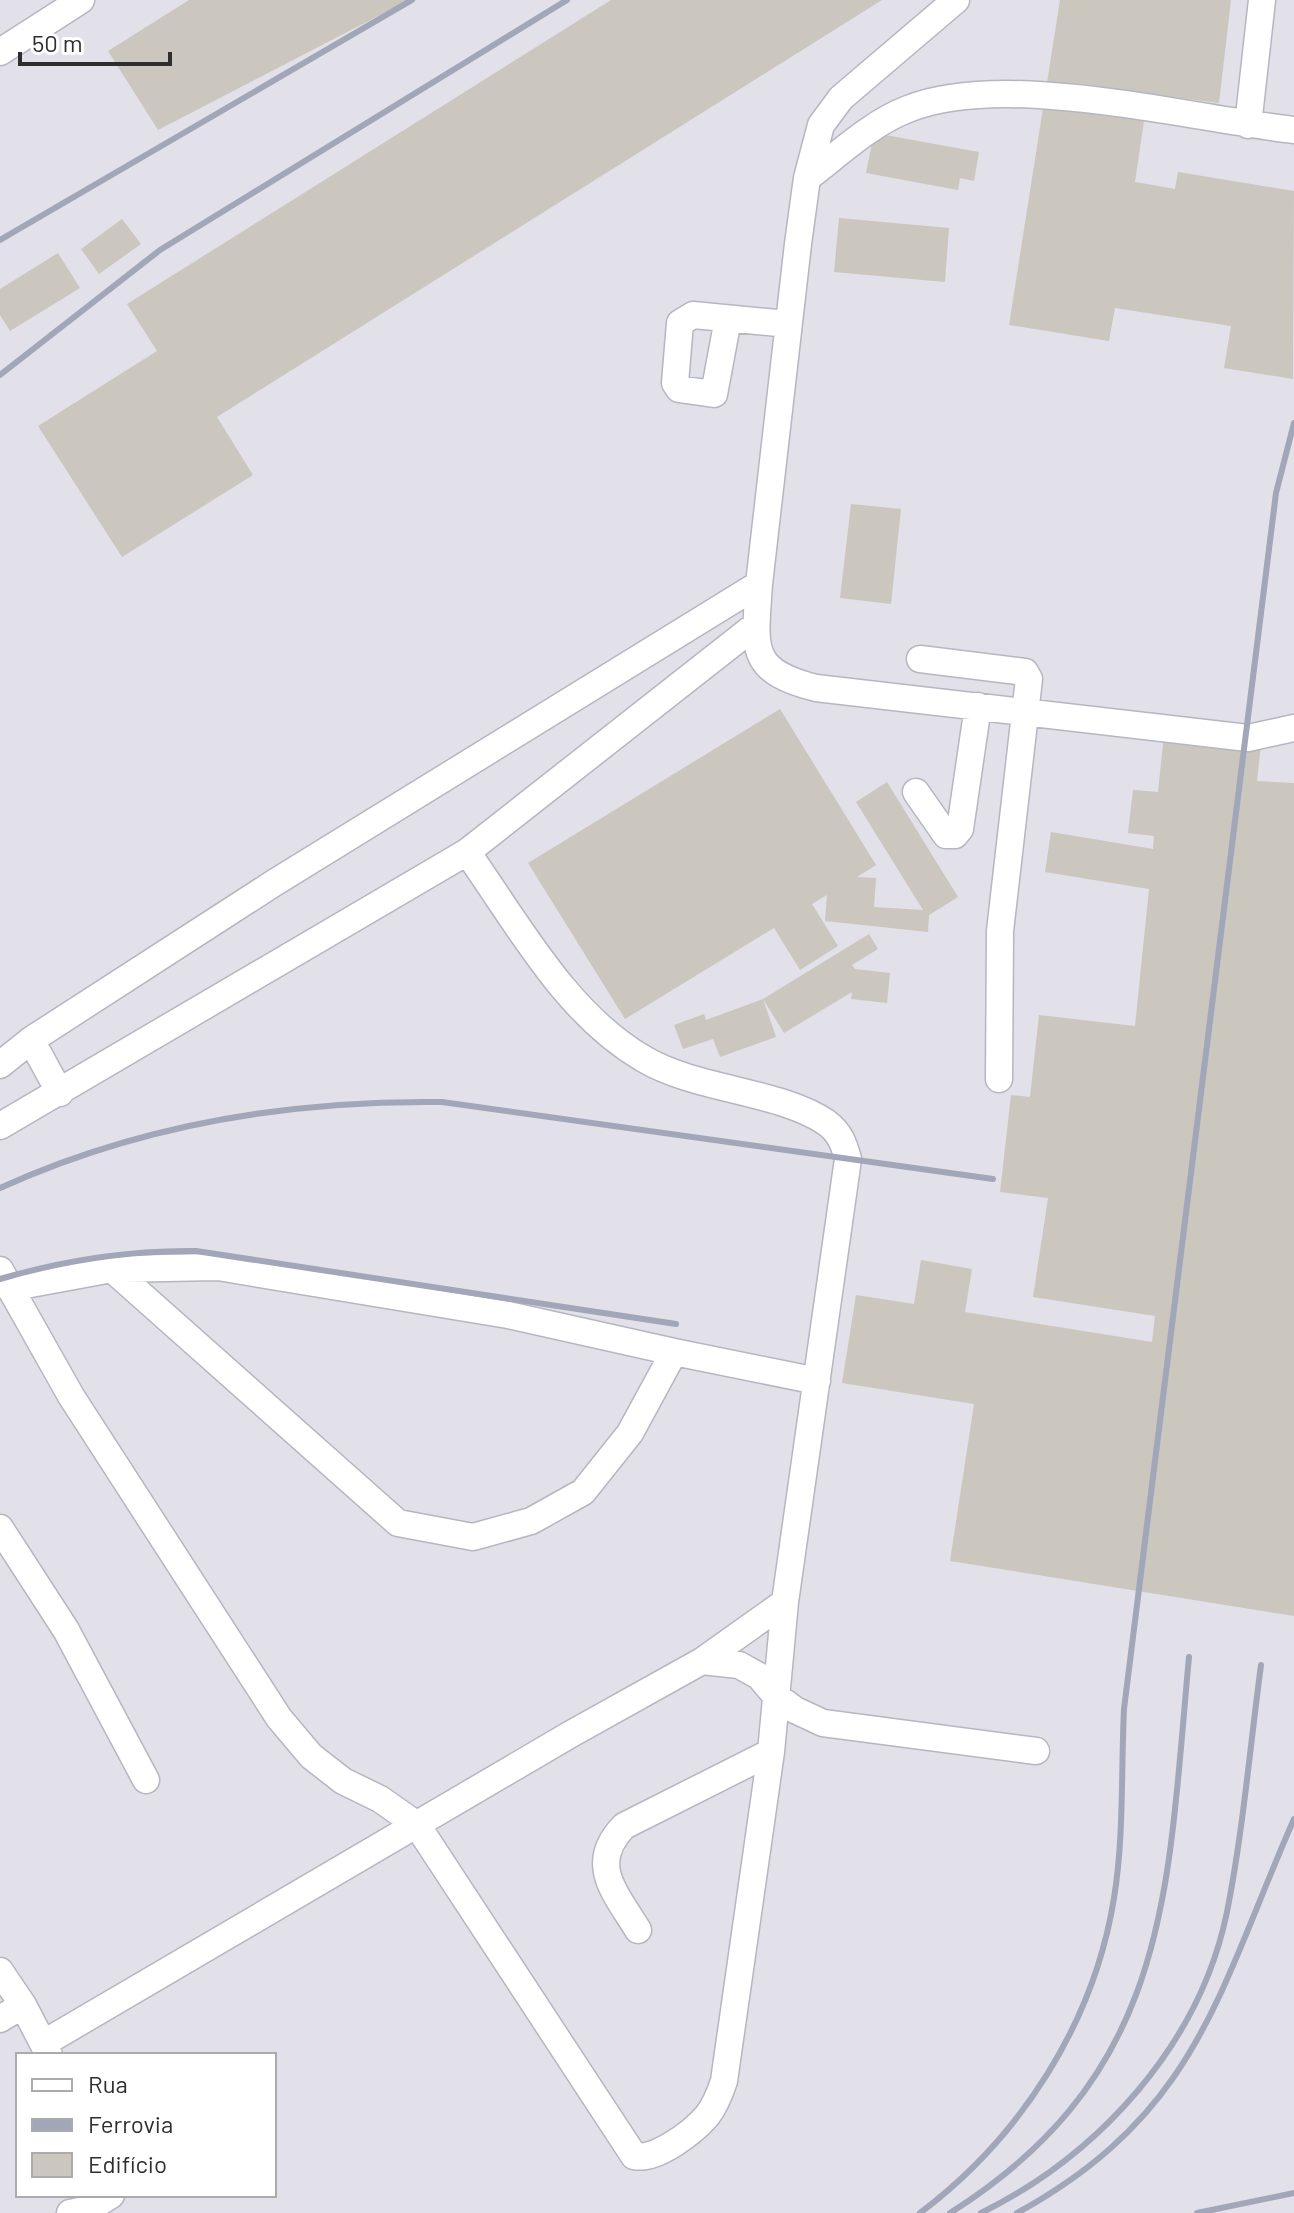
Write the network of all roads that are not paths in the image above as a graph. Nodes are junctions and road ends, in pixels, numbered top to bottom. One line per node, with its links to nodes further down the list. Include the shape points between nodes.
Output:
1 (81, 0): 4 (lane)
2 (956, 0): 7 (lane, via 841,98 821,125)
3 (1262, 0): 5 (lane)
4 (0, 52)
5 (1248, 125): 6 (lane); 7 (lane, via 1096,102 985,93 904,110)
6 (1294, 130)
7 (807, 178): 9 (lane)
8 (728, 319): 9 (lane)
9 (788, 324): 10 (lane)
10 (759, 584): 11 (lane); 18 (lane, via 274,883)
11 (756, 625): 13 (lane, via 759,653 767,669 782,680); 17 (lane)
12 (920, 659): 14 (lane, via 1025,672)
13 (978, 706): 14 (lane); 16 (lane, via 955,835 946,835)
14 (1025, 711): 15 (lane, via 1248,738); 20 (lane, via 1000,931)
15 (1294, 728)
16 (916, 792)
17 (467, 852): 21 (lane); 26 (lane, via 553,974 598,1025 644,1060 802,1110 842,1139 848,1164)
18 (31, 1040): 19 (lane); 21 (lane)
19 (0, 1065)
20 (999, 1079)
21 (60, 1093): 22 (lane)
22 (0, 1126)
23 (112, 1269): 24 (lane); 25 (lane, via 218,1267 508,1315); 25 (lane, via 398,1523 473,1537 531,1521 583,1492 630,1433)
24 (5, 1279): 34 (lane, via 71,1396 279,1718 332,1773)
25 (674, 1352): 26 (lane)
26 (817, 1381): 28 (lane)
27 (0, 1528): 33 (lane, via 66,1630)
28 (785, 1602): 29 (lane); 30 (lane)
29 (702, 1661): 30 (lane, via 739,1665 759,1676); 34 (lane)
30 (776, 1696): 31 (lane, via 823,1723); 32 (lane)
31 (1036, 1751)
32 (771, 1752): 34 (lane, via 724,2081 707,2116 647,2157 631,2153); 35 (lane, via 624,1826 610,1840 604,1860 611,1885)
33 (146, 1780)
34 (417, 1825): 39 (lane)
35 (638, 1930)
36 (0, 1971): 37 (lane)
37 (23, 2005): 38 (lane); 39 (lane)
38 (0, 2019)
39 (47, 2049)
40 (108, 2197): 41 (lane)
41 (70, 2213)

